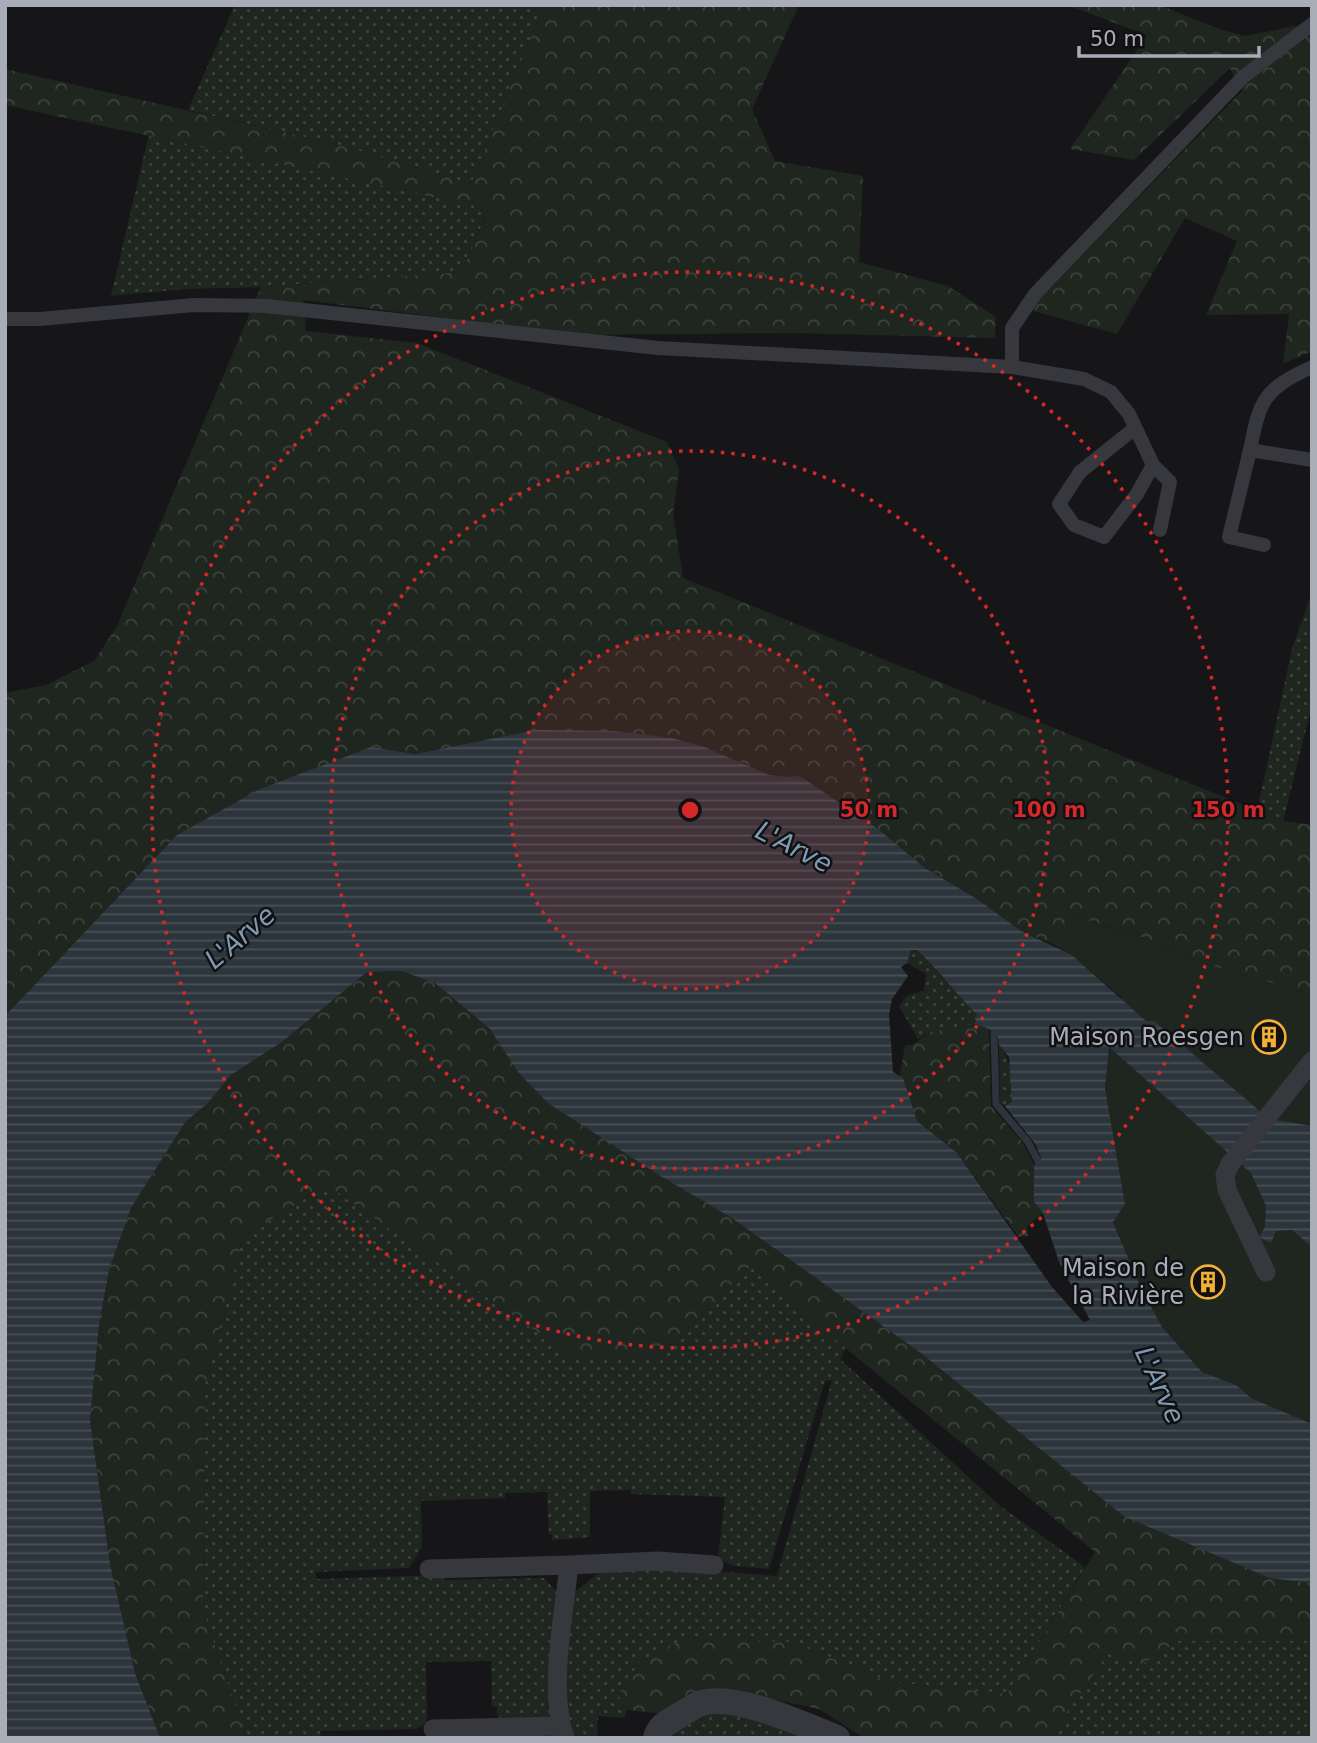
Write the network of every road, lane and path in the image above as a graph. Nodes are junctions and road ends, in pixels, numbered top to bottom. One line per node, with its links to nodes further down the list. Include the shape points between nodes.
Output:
1 (1312, 24): 3 (lane, via 1243,77 1035,294 1012,328)
2 (5, 319): 3 (lane, via 194,305 266,306 658,348)
3 (1012, 367): 5 (lane, via 1058,373 1100,386 1121,401)
4 (1312, 367): 6 (lane, via 1283,380 1268,396 1258,412)
5 (1135, 428): 8 (lane); 8 (lane, via 1080,472 1059,504 1074,525 1104,537 1137,495)
6 (1250, 450): 7 (lane); 10 (lane, via 1229,537)
7 (1312, 460)
8 (1153, 465): 9 (lane, via 1170,482)
9 (1160, 530)
10 (1264, 545)
11 (1312, 1061): 12 (street, via 1226,1171 1226,1185)
12 (1266, 1272)
13 (569, 1565): 14 (street); 15 (street); 17 (street, via 559,1673)
14 (714, 1565)
15 (429, 1569)
16 (433, 1729): 17 (street)
17 (563, 1732)
18 (656, 1738): 19 (street, via 669,1721 701,1703 719,1701)
19 (837, 1738)

